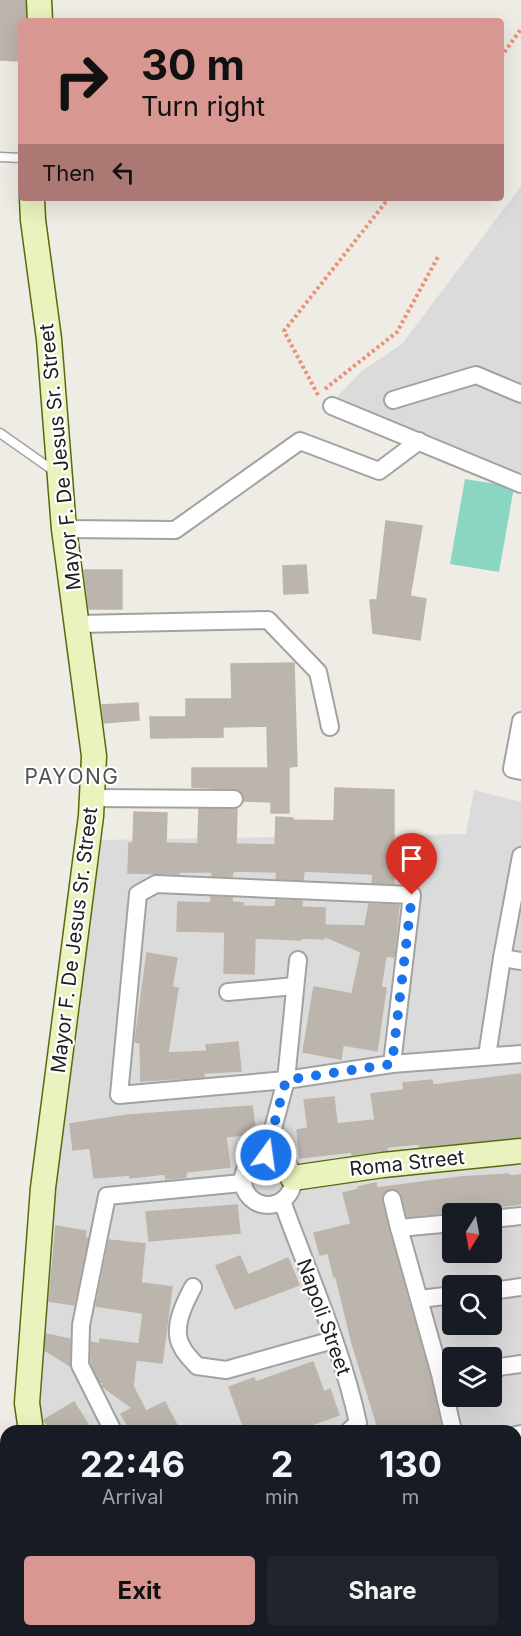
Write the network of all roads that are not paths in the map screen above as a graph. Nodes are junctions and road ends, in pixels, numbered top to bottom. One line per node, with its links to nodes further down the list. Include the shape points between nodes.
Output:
1 (39, 0): 2 (street)
2 (40, 18)
3 (0, 157): 4 (lane)
4 (18, 158)
5 (32, 201): 11 (street, Mayor F. De Jesus Sr. Street)
6 (521, 394): 7 (street, via 476,375)
7 (393, 400)
8 (332, 406): 10 (street)
9 (0, 433): 11 (lane)
10 (419, 441): 12 (street); 13 (street, via 379,471 300,441 175,530)
11 (60, 475): 13 (street, Mayor F. De Jesus Sr. Street)
12 (521, 484)
13 (64, 529): 14 (street, Mayor F. De Jesus Sr. Street)
14 (78, 624): 16 (street, via 268,620 318,672); 18 (street, Mayor F. De Jesus Sr. Street, via 94,756)
15 (521, 722): 17 (street, via 512,769)
16 (330, 727)
17 (521, 771)
18 (92, 798): 19 (street); 50 (street, Mayor F. De Jesus Sr. Street, via 43,1188 27,1403)
19 (234, 799)
20 (521, 856): 21 (street)
21 (502, 958): 23 (street); 27 (street)
22 (298, 960): 24 (street)
23 (521, 961)
24 (296, 986): 25 (street); 29 (street)
25 (228, 992)
26 (521, 1054): 27 (street)
27 (487, 1056): 28 (street)
28 (392, 1064): 29 (street); 29 (street, via 412,895 156,884 138,894 119,1095)
29 (286, 1080): 31 (street)
30 (521, 1151): 32 (street, Roma Street)
31 (266, 1155): 32 (street, via 287,1164); 33 (street, via 251,1161)
32 (293, 1178): 35 (street, via 291,1191)
33 (242, 1183): 35 (street, via 244,1191 257,1203 265,1206); 51 (street, via 107,1196 81,1325 80,1365)
34 (392, 1198): 39 (street)
35 (282, 1201): 45 (street, Napoli Street)
36 (521, 1216): 37 (street)
37 (502, 1218)
38 (442, 1224): 39 (street)
39 (399, 1228): 44 (street)
40 (193, 1287): 45 (street, via 178,1326 180,1346 197,1366 226,1370)
41 (521, 1287): 42 (street)
42 (502, 1290)
43 (442, 1296): 44 (street)
44 (420, 1299): 46 (street)
45 (333, 1340): 52 (street, Napoli Street)
46 (442, 1359)
47 (521, 1364): 48 (street)
48 (502, 1367)
49 (451, 1407): 53 (street)
50 (30, 1425)
51 (110, 1425)
52 (356, 1425)
53 (452, 1425)

